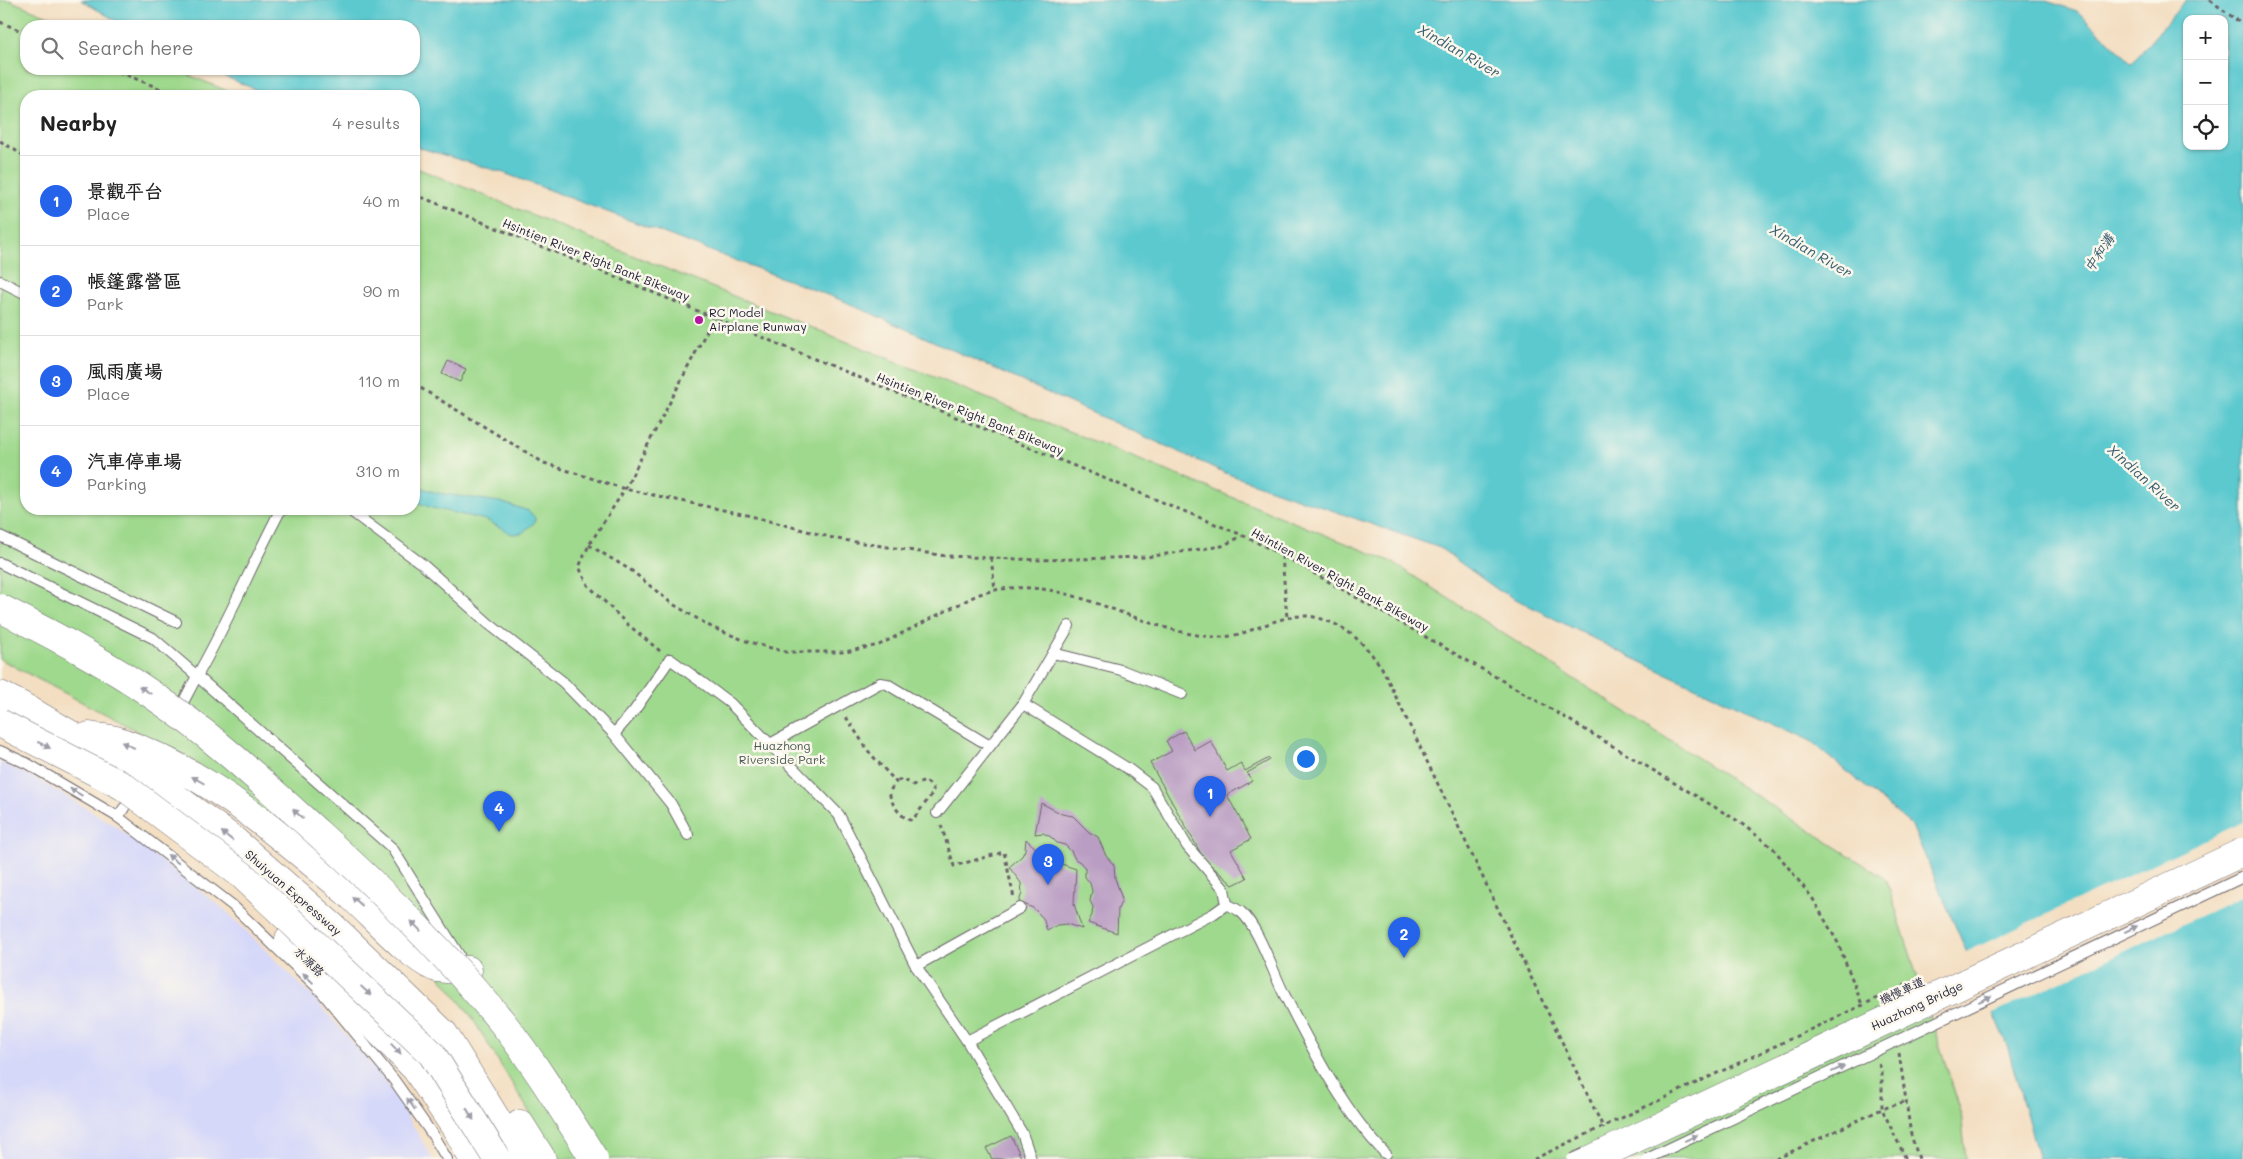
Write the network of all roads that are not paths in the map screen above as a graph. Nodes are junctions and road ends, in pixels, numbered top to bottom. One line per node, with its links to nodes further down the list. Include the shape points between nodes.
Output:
1 (0, 281): 2 (lane)
2 (20, 291)
3 (278, 515): 11 (lane)
4 (356, 515): 18 (lane, via 422,564 489,624 563,682)
5 (0, 536): 8 (lane)
6 (0, 563): 11 (lane, via 153,638)
7 (0, 608): 42 (main road, one-way to 7, bridge, via 502,1023 437,948 376,885 271,790 154,696 74,645)
8 (176, 622)
9 (1069, 626): 10 (lane)
10 (1053, 653): 12 (lane, via 1121,670); 14 (lane)
11 (197, 676): 15 (lane); 32 (lane, via 392,848)
12 (1182, 694)
13 (0, 696): 17 (main road, Shuiyuan Expressway)
14 (1023, 704): 20 (lane); 29 (lane, via 1152,787 1187,846 1224,889)
15 (176, 716)
16 (0, 723): 22 (main road, Shuiyuan Expressway, one-way to 22, bridge)
17 (68, 733): 32 (main road, one-way to 17, via 435,967 412,953 268,825 210,787 172,765 118,741); 33 (main road, Shuiyuan Expressway, one-way to 17, via 333,927 231,838 167,791)
18 (614, 734): 19 (lane, via 670,659 730,703); 24 (lane, via 671,804)
19 (770, 744): 20 (lane, via 880,683 887,684); 31 (lane, via 839,815)
20 (990, 746): 23 (lane)
21 (0, 751): 22 (lane, 水源路, one-way to 21)
22 (122, 804): 36 (lane, 水源路, one-way to 22, via 394,1080 321,991); 37 (main road, one-way to 37, bridge, via 176,841 289,939 416,1069); 38 (main road, Shuiyuan Expressway, one-way to 38, bridge, via 242,875 432,1054)
23 (937, 813)
24 (688, 835)
25 (2243, 845): 44 (lane, 機慢車道, bridge)
26 (2243, 852): 45 (main road, Huazhong Bridge, bridge)
27 (2243, 867): 46 (main road, Huazhong Bridge)
28 (2243, 877): 47 (lane, one-way to 28, bridge)
29 (1227, 904): 34 (lane, via 1204,919); 35 (lane, via 1242,913 1261,943 1280,988 1319,1061 1370,1138)
30 (1020, 908): 31 (lane)
31 (916, 966): 34 (lane)
32 (468, 970): 41 (lane)
33 (444, 1034): 39 (main road, Shuiyuan Expressway); 40 (main road, via 476,1059)
34 (967, 1041): 43 (lane, via 1022,1133)
35 (1386, 1154)
36 (447, 1159)
37 (473, 1159)
38 (498, 1159)
39 (521, 1159)
40 (542, 1159)
41 (583, 1159)
42 (594, 1159)
43 (1031, 1159)
44 (1572, 1159)
45 (1592, 1159)
46 (1626, 1159)
47 (1647, 1159)

